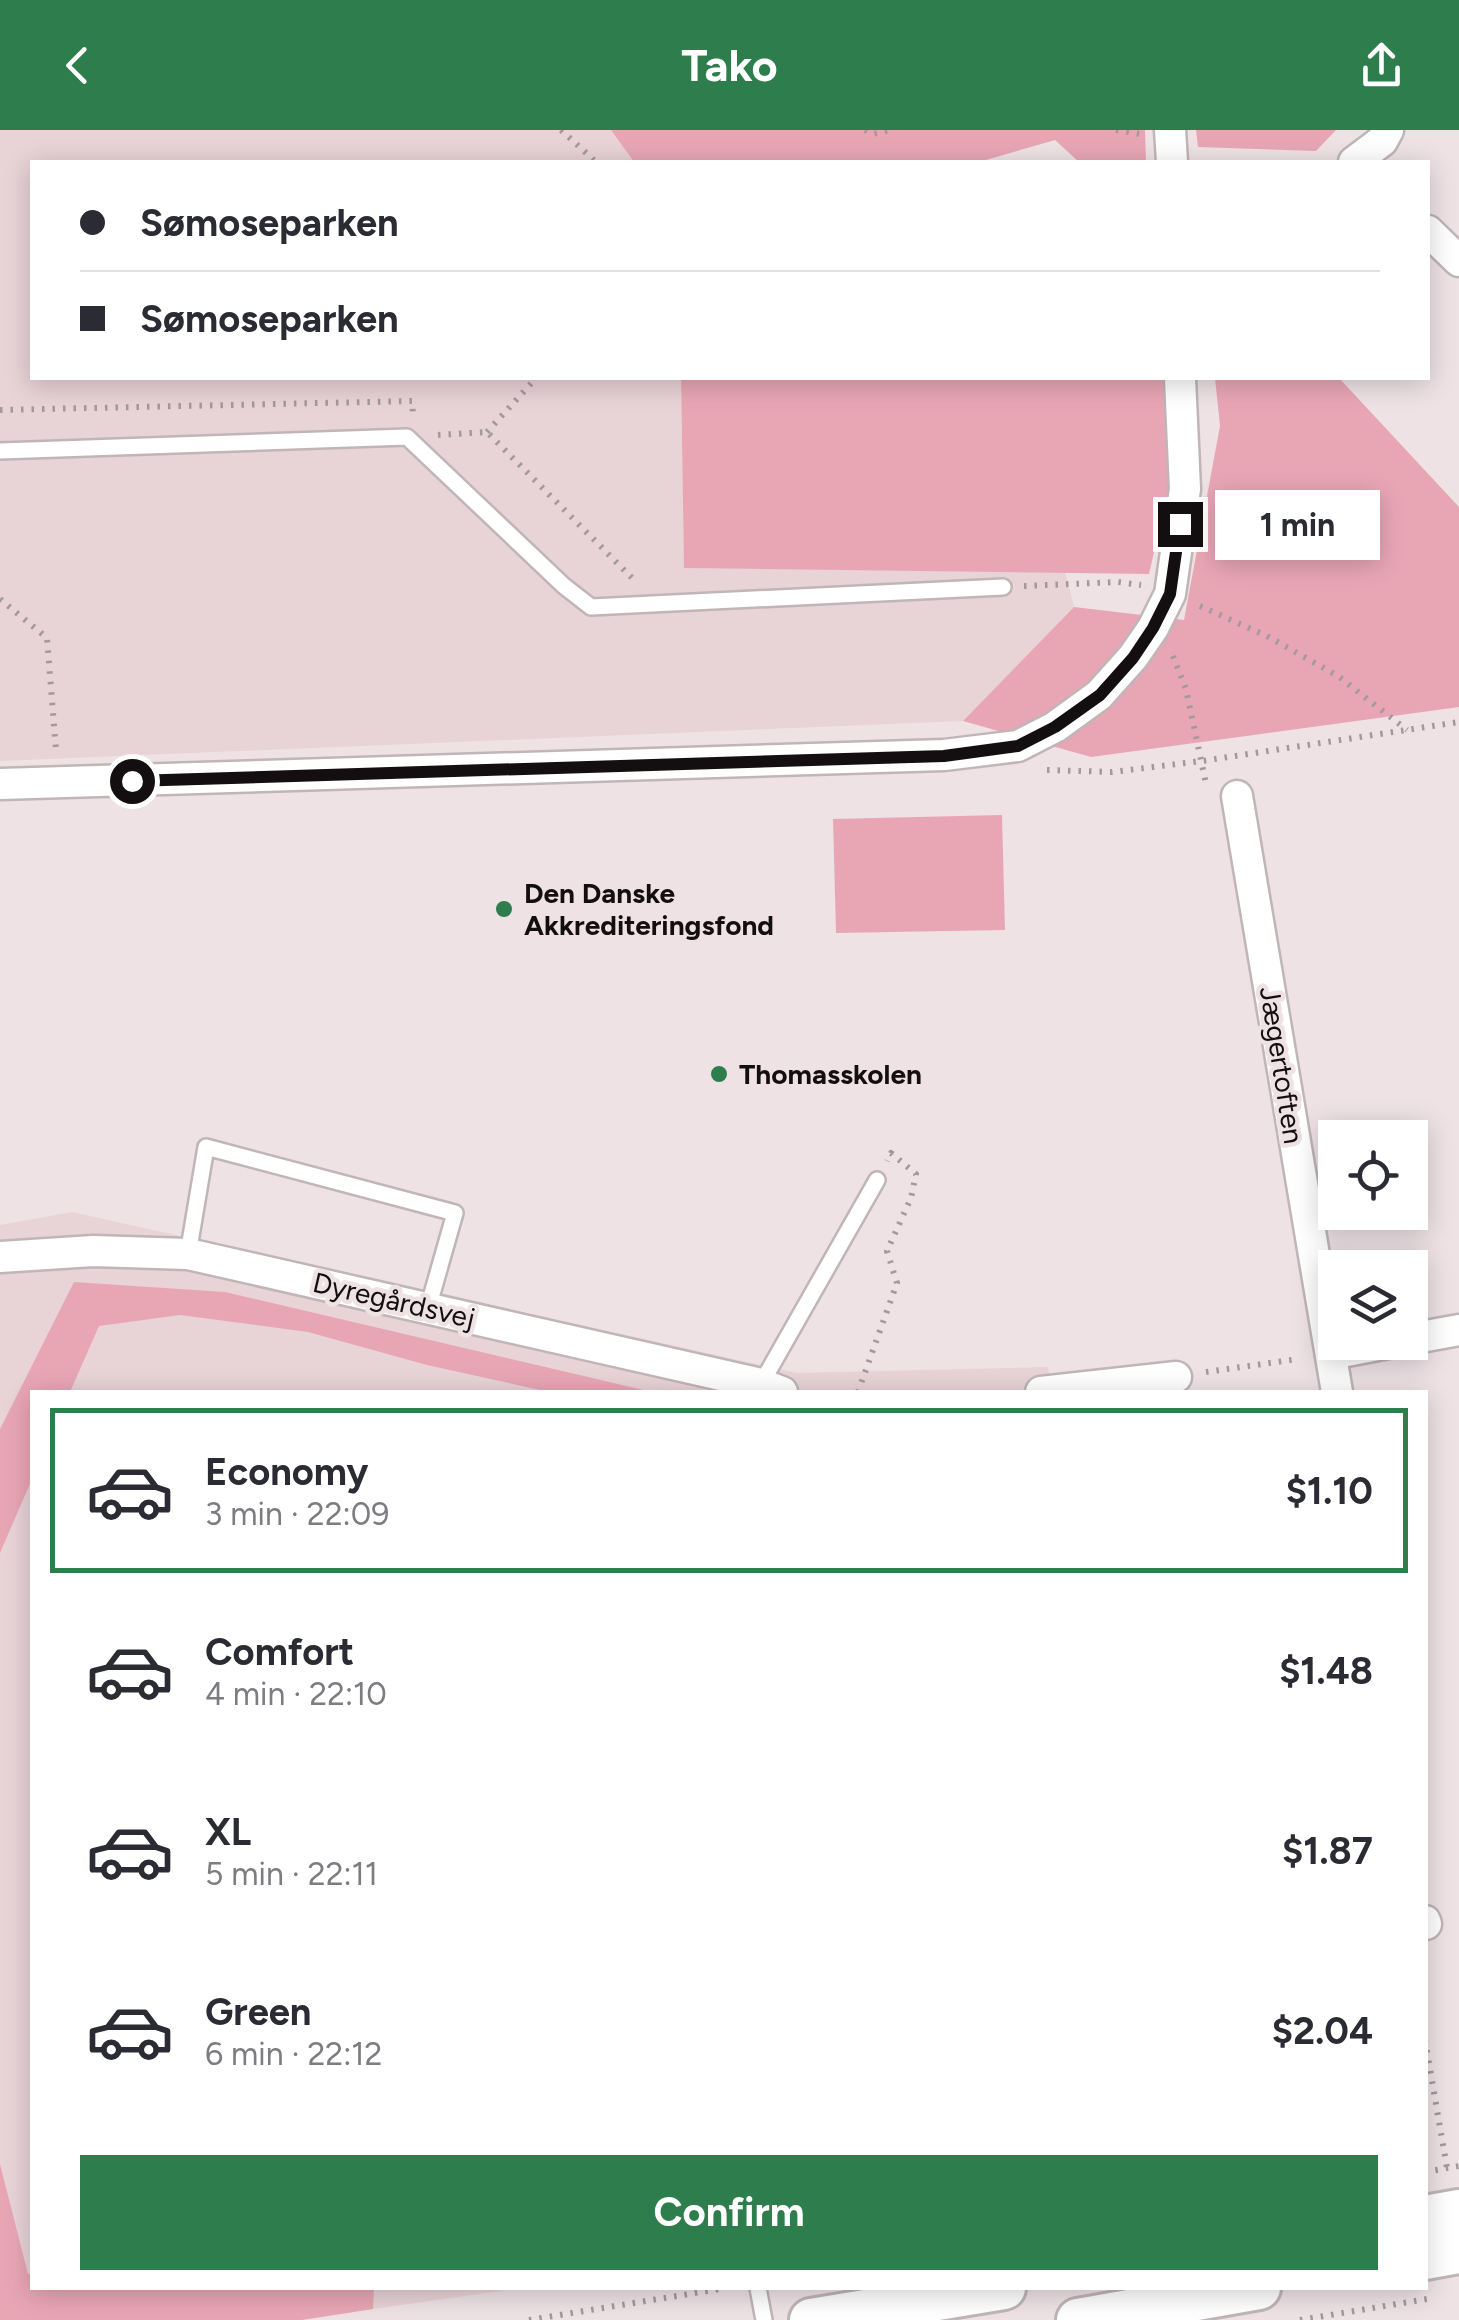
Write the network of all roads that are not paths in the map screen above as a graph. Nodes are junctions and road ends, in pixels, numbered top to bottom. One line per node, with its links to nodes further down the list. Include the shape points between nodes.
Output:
1 (1170, 130): 3 (street)
2 (1388, 130): 4 (street)
3 (1172, 160)
4 (1358, 160)
5 (1430, 232): 6 (street)
6 (1459, 261)
7 (1180, 380): 10 (street, via 1185,489 1170,594 1133,658 1100,695 1018,746 944,756)
8 (0, 450): 9 (lane, via 411,436 591,607)
9 (1003, 587)
10 (0, 784)
11 (1237, 796): 15 (street, Jægertoften)
12 (876, 1180): 21 (lane)
13 (188, 1254): 14 (street, Dyregårdsvej); 16 (street, Dyregårdsvej); 16 (lane, via 206,1147 456,1213)
14 (0, 1257)
15 (1318, 1282)
16 (428, 1308): 21 (street, Dyregårdsvej)
17 (1459, 1330): 18 (street)
18 (1428, 1336)
19 (1331, 1360): 23 (street, Jægertoften)
20 (1176, 1377): 22 (street)
21 (771, 1388)
22 (1059, 1390)
23 (1337, 1390)
24 (1459, 2211): 25 (main road)
25 (1428, 2216)
26 (1459, 2252): 27 (main road)
27 (1428, 2257)
28 (758, 2290): 31 (lane)
29 (992, 2290): 32 (main road)
30 (1248, 2290): 33 (main road)
31 (764, 2320)
32 (812, 2320)
33 (1078, 2320)

